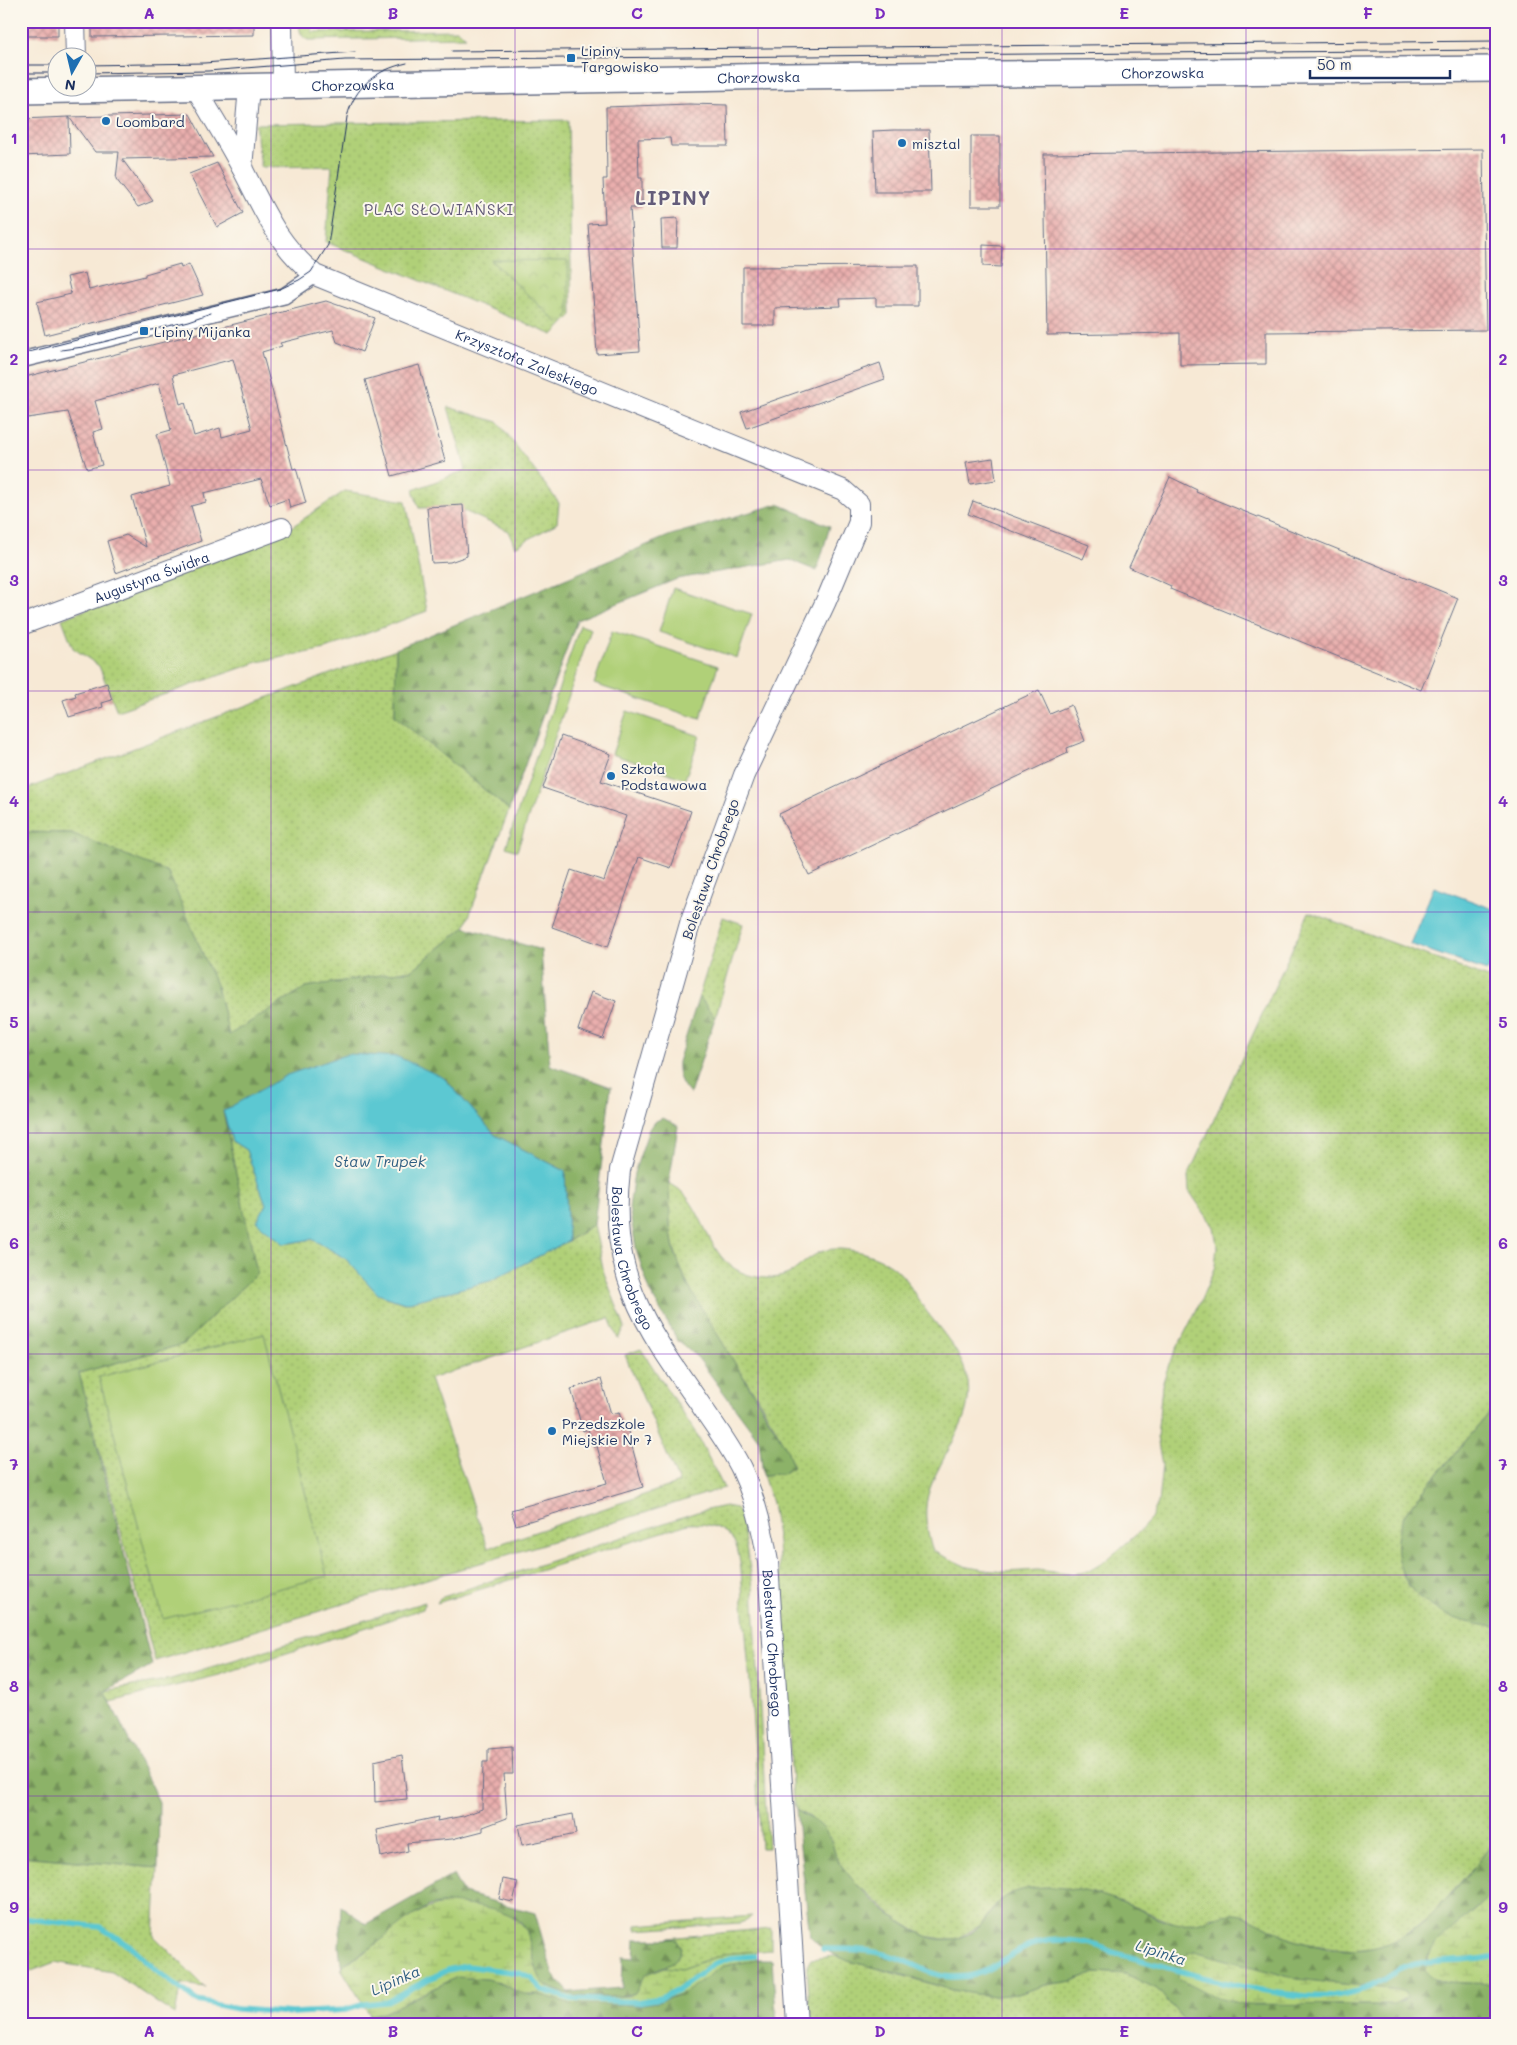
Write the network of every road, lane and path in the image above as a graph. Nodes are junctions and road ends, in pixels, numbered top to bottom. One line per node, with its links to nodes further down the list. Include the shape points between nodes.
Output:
1 (75, 21): 3 (street)
2 (282, 21): 5 (street)
3 (76, 48)
4 (1496, 69): 5 (street, Chorzowska, via 778,76)
5 (283, 86): 6 (street, Chorzowska)
6 (249, 87): 7 (street, Chorzowska); 11 (street)
7 (196, 88): 8 (street, Chorzowska); 11 (street, Krzysztofa Zaleskiego)
8 (98, 89)
9 (48, 90): 10 (street, Chorzowska)
10 (21, 91)
11 (242, 168): 12 (street, Krzysztofa Zaleskiego, via 267,221 286,248)
12 (315, 275): 13 (street, via 284,296); 14 (street, Krzysztofa Zaleskiego, via 843,490)
13 (21, 360)
14 (859, 504): 17 (street, Bolesława Chrobrego, via 859,522 826,601 744,775 691,920 620,1170 617,1196 622,1262 639,1307 652,1335 740,1467 763,1534 770,1592)
15 (282, 528): 16 (street, Augustyna Świdra)
16 (21, 626)
17 (797, 2024)

